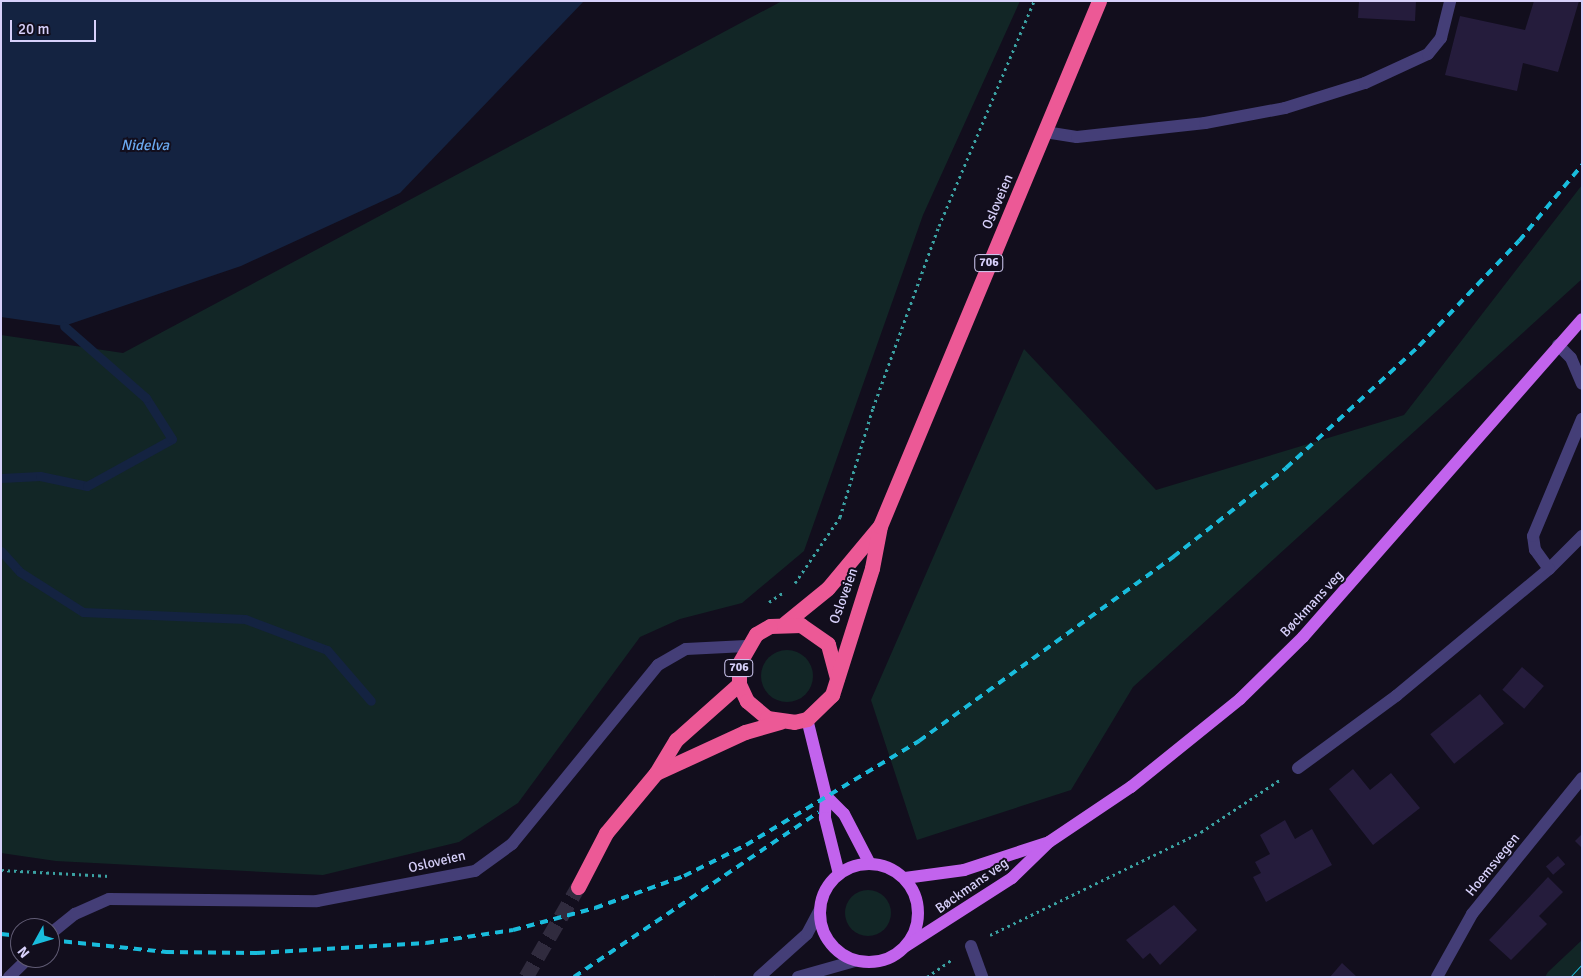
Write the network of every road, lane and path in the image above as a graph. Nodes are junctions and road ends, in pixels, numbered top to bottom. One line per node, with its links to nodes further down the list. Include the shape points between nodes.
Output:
1 (1034, 1): 12 (path, via 939,226 872,408 840,517 805,573)
2 (1099, 1): 4 (highway, Osloveien / 706)
3 (1450, 1): 4 (street, via 1441,38 1428,54 1365,83 1285,108 1204,123 1077,137)
4 (1045, 132): 9 (highway, Osloveien / 706)
5 (1582, 319): 6 (main road, Bøckmans veg)
6 (1558, 345): 7 (street, via 1571,358); 23 (main road, Bøckmans veg, via 1303,637 1240,699 1131,787)
7 (1582, 384)
8 (1582, 419): 11 (street, via 1533,536 1535,550)
9 (880, 526): 13 (highway, Osloveien / 706, via 828,588); 15 (highway, Osloveien / 706, via 872,568)
10 (1582, 536): 11 (street)
11 (1549, 569): 19 (street, via 1396,696)
12 (764, 605)
13 (785, 623): 14 (highway, 706, via 770,626); 15 (highway, via 816,632 828,644)
14 (746, 646): 16 (highway, 706, via 739,664); 31 (street, Osloveien, via 686,649 658,665 512,844 475,871 318,901 109,899 75,914)
15 (837, 678): 17 (highway, 706, via 827,702)
16 (739, 684): 18 (highway, 706, via 756,711); 20 (highway, 706, via 676,740)
17 (807, 719): 18 (highway, 706); 22 (main road)
18 (780, 722): 20 (highway, 706, via 745,732)
19 (1298, 768): 33 (path, via 1201,832)
20 (656, 773): 29 (highway, 706, via 620,813)
21 (1582, 778): 41 (street, Hoemsvegen, via 1472,914)
22 (826, 796): 24 (main road, via 844,814); 26 (main road, via 825,818)
23 (1048, 842): 28 (main road, Bøckmans veg, via 964,870); 32 (main road, Bøckmans veg, via 1012,878)
24 (870, 864): 26 (main road); 28 (main road, via 889,867)
25 (1, 870): 27 (path)
26 (839, 874): 30 (main road, via 826,890)
27 (116, 876)
28 (905, 878): 32 (main road, via 915,894 919,912)
29 (578, 887)
30 (820, 910): 34 (main road, via 826,938); 37 (street, via 807,934)
31 (60, 926)
32 (906, 946): 34 (main road, via 892,958)
33 (971, 946): 39 (path); 40 (street)
34 (855, 961): 38 (street)
35 (18, 968): 36 (street)
36 (9, 977)
37 (759, 977)
38 (798, 977)
39 (926, 977)
40 (982, 977)
41 (1437, 977)

